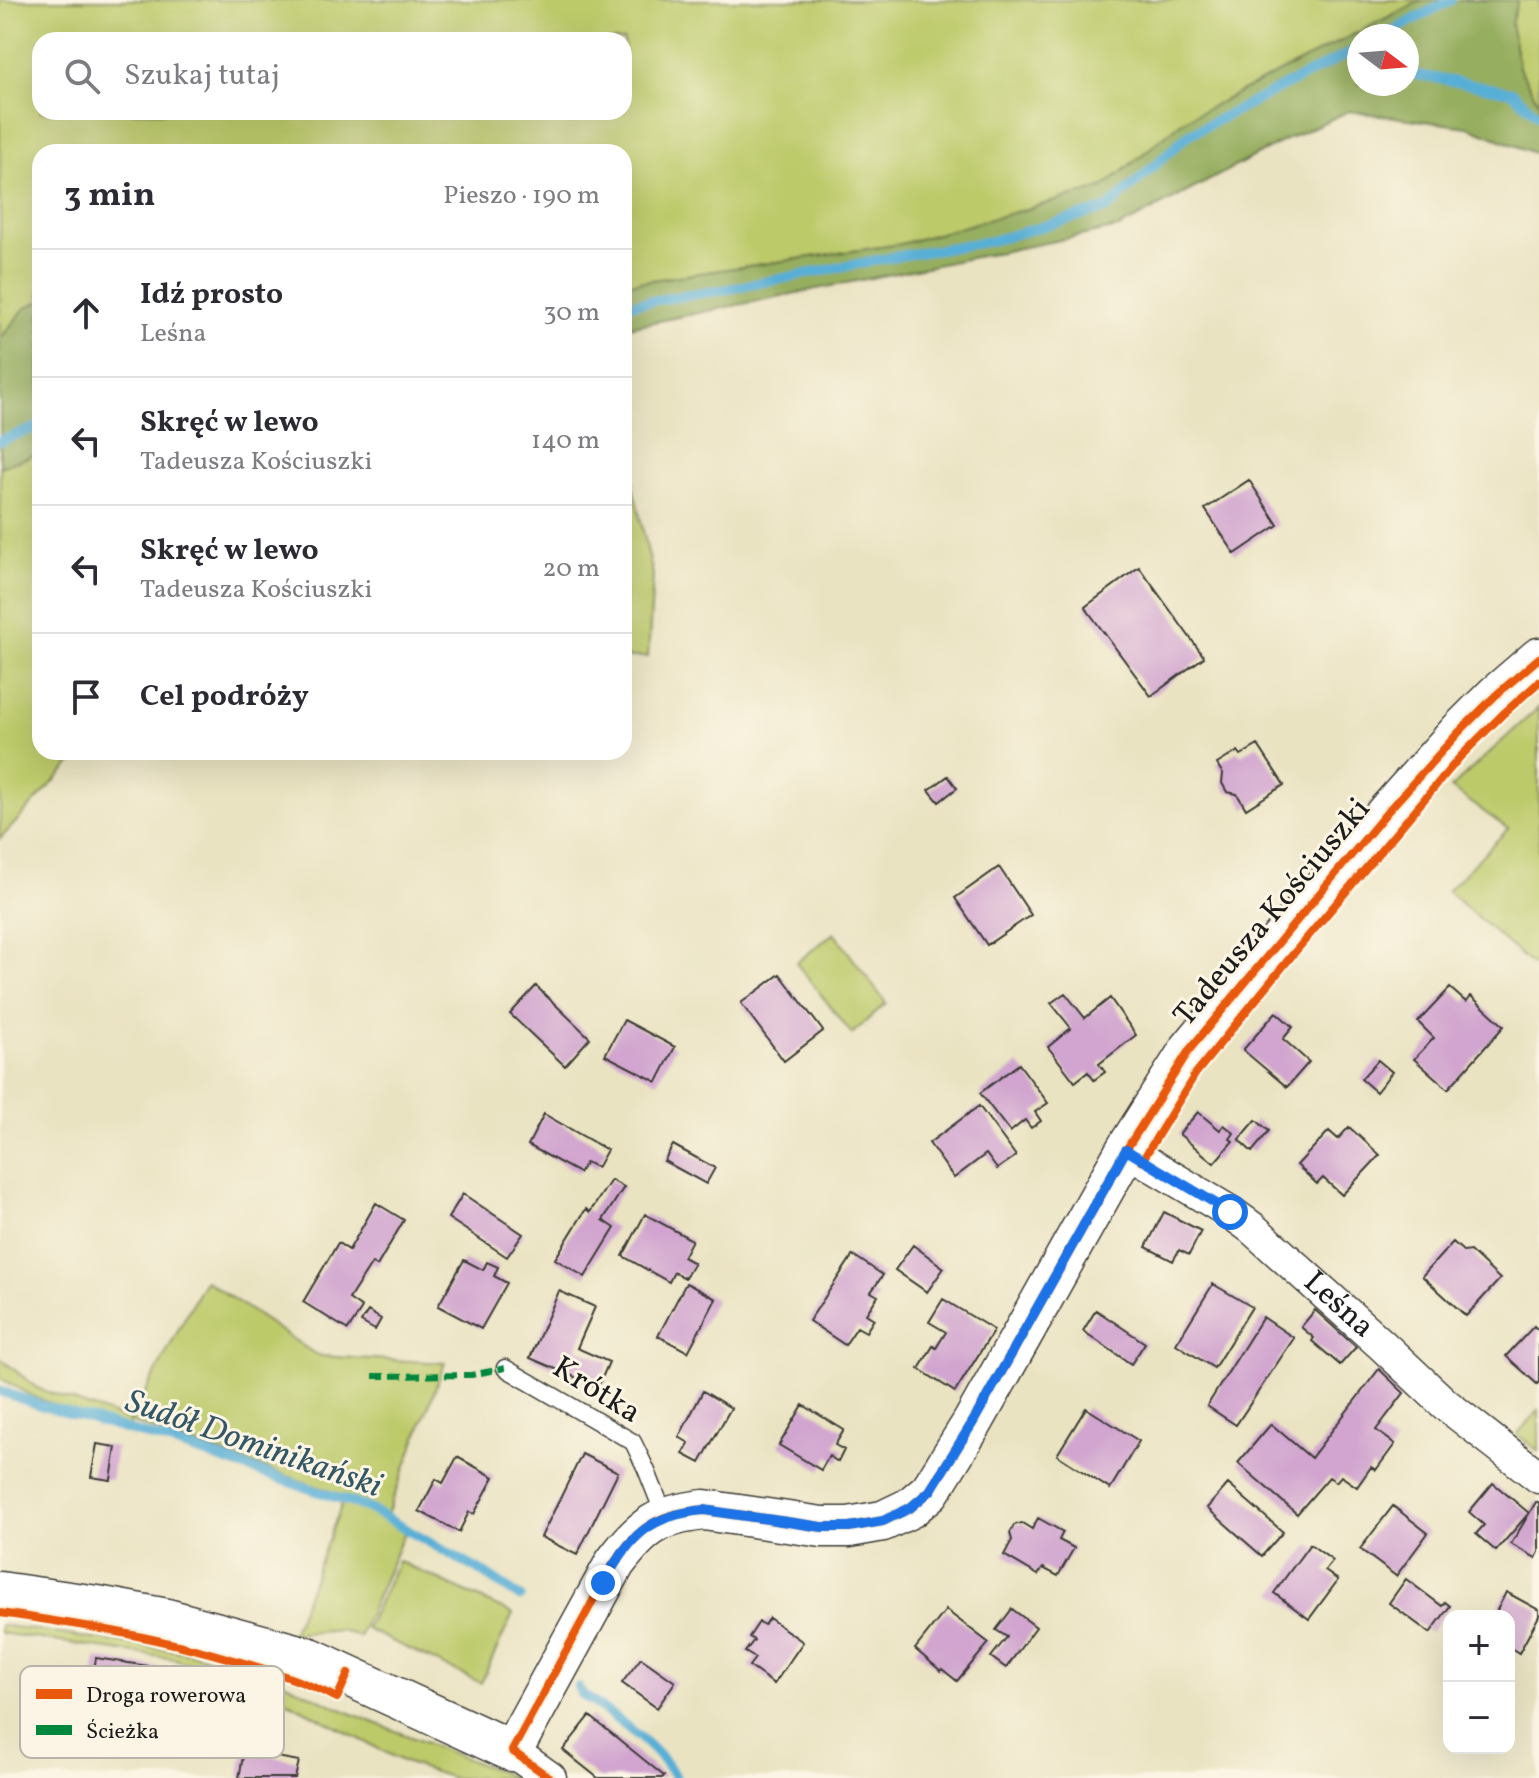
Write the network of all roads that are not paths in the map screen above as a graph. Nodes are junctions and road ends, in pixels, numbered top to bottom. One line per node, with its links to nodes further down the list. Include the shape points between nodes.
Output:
1 (1539, 658): 2 (street, Tadeusza Kościuszki, via 1469,722 1388,811 1190,1049)
2 (1126, 1150): 4 (street, Leśna, via 1252,1228 1445,1404); 5 (street, Tadeusza Kościuszki, via 966,1434 930,1491 910,1508 883,1521 849,1527 704,1510)
3 (505, 1368): 5 (lane, Krótka, via 633,1442)
4 (1539, 1477)
5 (665, 1517): 7 (street, Tadeusza Kościuszki, via 645,1529 615,1563)
6 (0, 1592): 7 (street, via 167,1619 310,1658)
7 (512, 1751): 8 (street)
8 (550, 1778)

